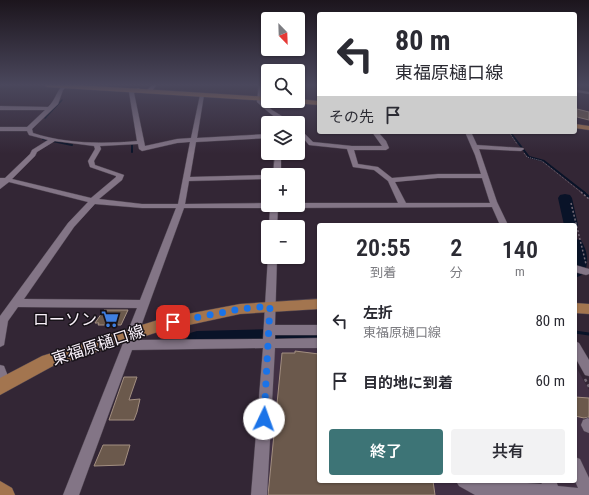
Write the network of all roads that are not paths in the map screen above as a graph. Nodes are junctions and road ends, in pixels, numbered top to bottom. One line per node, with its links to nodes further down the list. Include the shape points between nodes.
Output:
1 (5, 108): 5 (street)
2 (134, 108): 17 (street)
3 (199, 108): 16 (street)
4 (267, 108): 6 (street)
5 (50, 109): 10 (street)
6 (278, 116)
7 (577, 125): 8 (main road)
8 (589, 127)
9 (0, 129): 10 (street)
10 (29, 129): 15 (street, via 31,134)
11 (377, 134): 20 (street, via 386,148)
12 (469, 134): 19 (street)
13 (261, 136): 16 (street)
14 (305, 138): 20 (street, via 311,144)
15 (53, 140): 18 (street); 25 (street, via 34,151 33,155)
16 (192, 141): 17 (street, via 177,141 142,149); 24 (street)
17 (141, 142): 18 (street)
18 (98, 146): 28 (street, via 91,161 92,166 120,175)
19 (475, 147): 21 (street); 22 (street)
20 (350, 148): 26 (street, via 355,166 376,168)
21 (521, 149)
22 (485, 176): 26 (street, via 430,175); 32 (street)
23 (261, 178): 24 (street)
24 (186, 179): 33 (street)
25 (4, 180): 27 (street); 28 (street)
26 (391, 180): 31 (street)
27 (0, 187)
28 (93, 201): 33 (street, via 142,206); 38 (street, via 70,225)
29 (261, 205): 33 (street)
30 (305, 205): 31 (street)
31 (403, 205): 32 (street)
32 (494, 205): 34 (street)
33 (181, 206): 39 (street)
34 (503, 223)
35 (272, 264): 41 (street)
36 (577, 269): 37 (street)
37 (586, 272)
38 (15, 303): 39 (street); 45 (street, via 4,320)
39 (144, 304): 47 (street)
40 (317, 304): 41 (main road, 東福原樋口線)
41 (270, 306): 46 (street); 47 (main road, 東福原樋口線, via 209,314)
42 (577, 308): 43 (main road)
43 (589, 309)
44 (317, 330): 46 (street)
45 (0, 336)
46 (269, 337): 47 (street); 48 (street); 59 (street)
47 (130, 339): 51 (main road, 東福原樋口線, via 48,361); 58 (street)
48 (317, 343)
49 (577, 350): 50 (street)
50 (589, 371)
51 (2, 380)
52 (577, 468): 61 (street)
53 (468, 483): 54 (street, via 475,487)
54 (516, 489): 55 (street)
55 (552, 490): 60 (street)
56 (0, 491): 57 (main road)
57 (5, 495)
58 (71, 495)
59 (259, 495)
60 (576, 495)
61 (589, 495)

